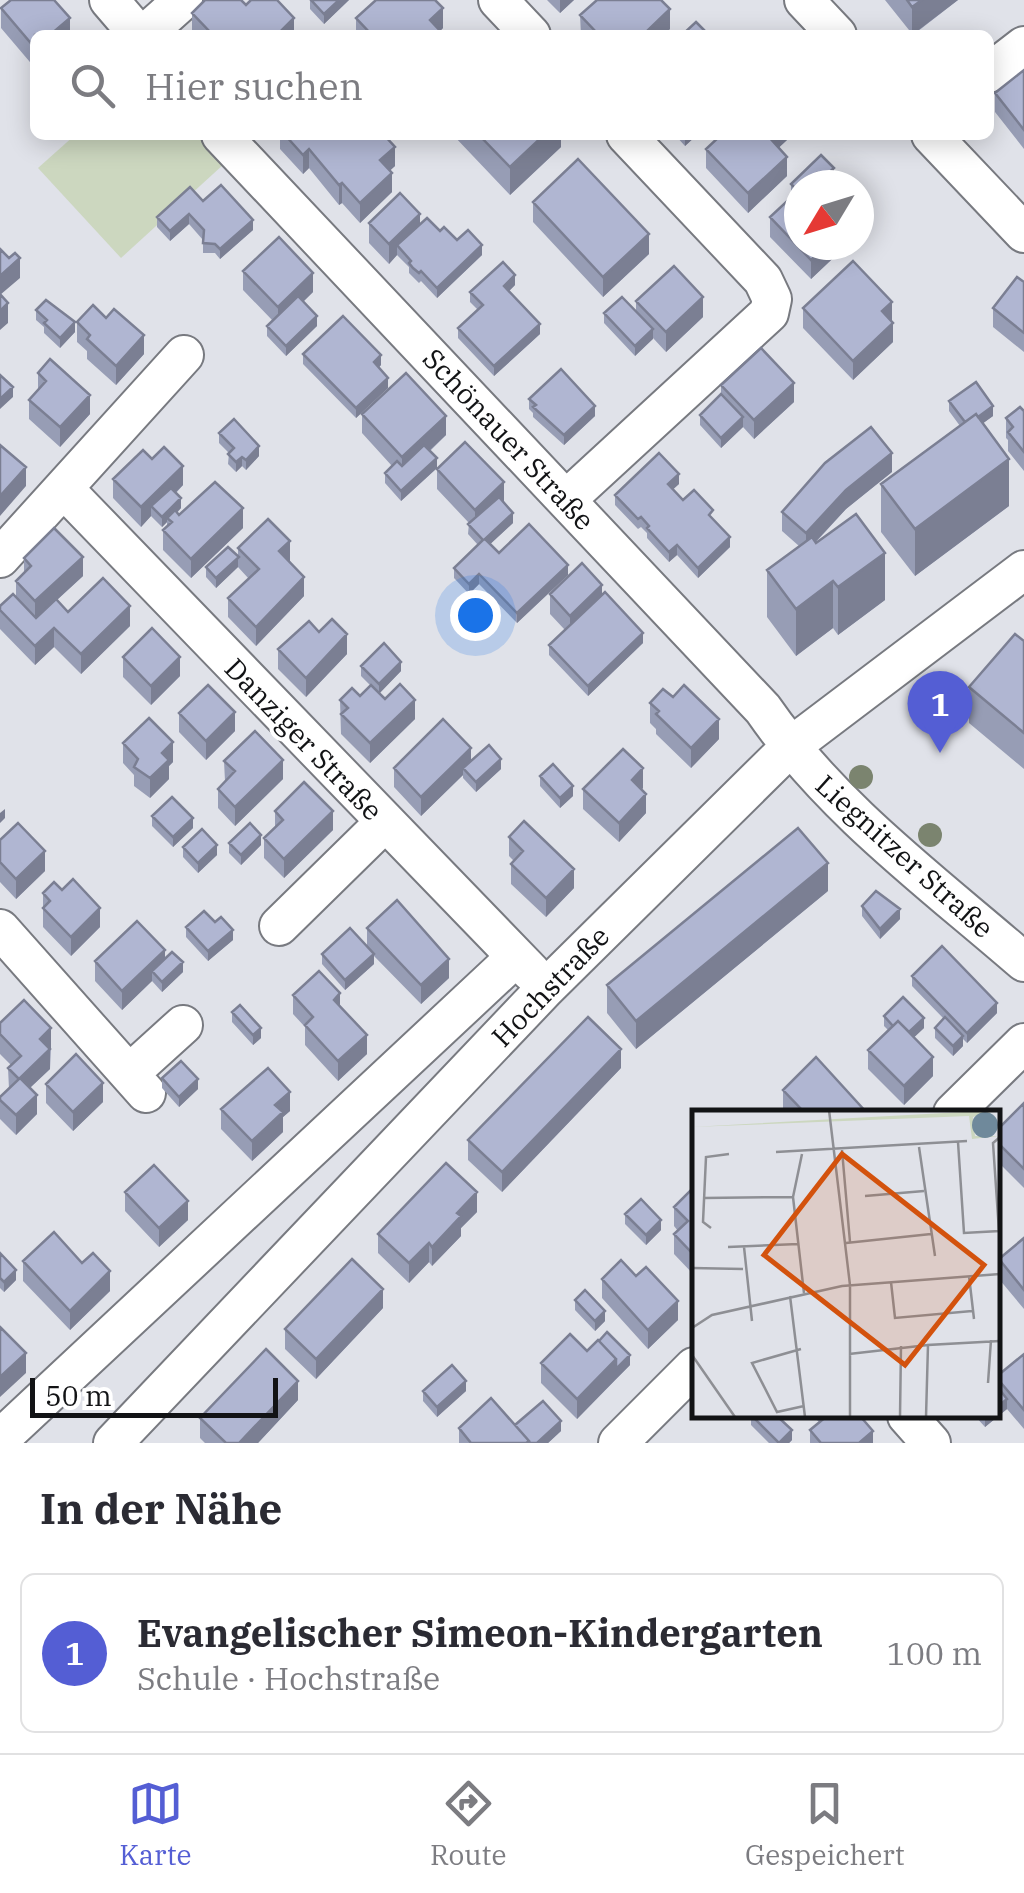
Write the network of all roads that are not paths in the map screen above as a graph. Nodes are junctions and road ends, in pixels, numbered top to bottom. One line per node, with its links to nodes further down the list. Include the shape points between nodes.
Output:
1 (109, 0): 5 (street)
2 (182, 0): 6 (street)
3 (498, 0): 7 (street)
4 (804, 0): 8 (street)
5 (137, 30)
6 (148, 30)
7 (527, 30)
8 (832, 30)
9 (1024, 46): 10 (street)
10 (994, 70)
11 (227, 140): 17 (street, Schönauer Straße)
12 (631, 140): 17 (street, via 763,280 772,300 769,313)
13 (936, 140): 14 (street)
14 (1024, 233)
15 (184, 355): 16 (street)
16 (64, 488): 18 (street); 21 (street, Danziger Straße)
17 (566, 500): 20 (street, Schönauer Straße, via 763,709)
18 (0, 558)
19 (1024, 570): 20 (street, Hochstraße)
20 (790, 748): 25 (street, Liegnitzer Straße, via 829,792); 26 (street, Hochstraße)
21 (384, 823): 22 (street); 24 (street, Danziger Straße)
22 (279, 926)
23 (0, 929): 27 (street, via 138,1083)
24 (516, 957): 26 (street, Danziger Straße); 32 (street)
25 (1024, 962)
26 (546, 988): 33 (street, Hochstraße)
27 (183, 1025)
28 (1024, 1043): 29 (street)
29 (956, 1110)
30 (692, 1370): 34 (street)
31 (909, 1418): 35 (street)
32 (0, 1438)
33 (114, 1443)
34 (618, 1443)
35 (930, 1443)

